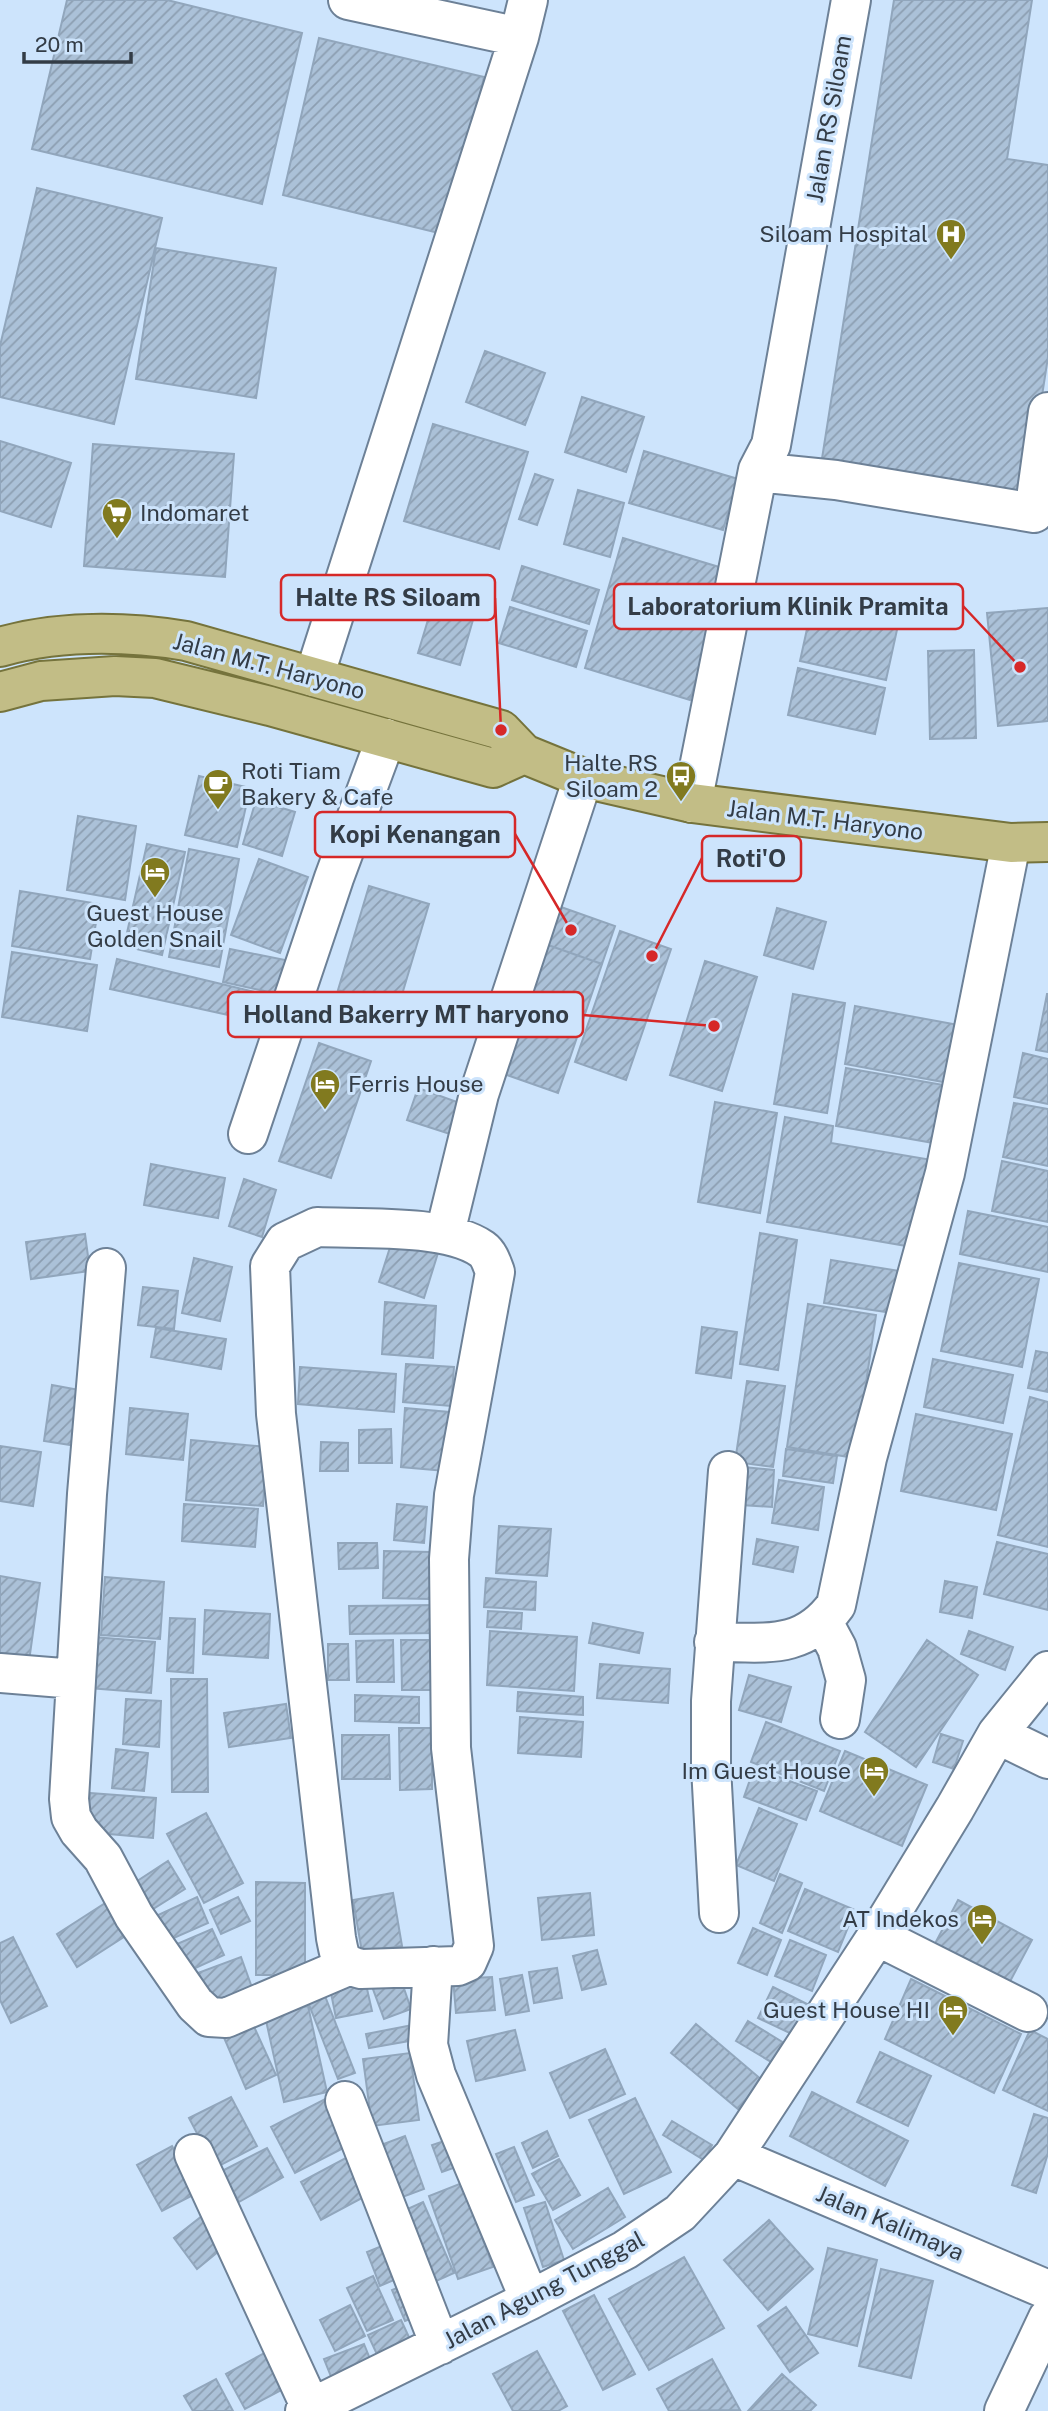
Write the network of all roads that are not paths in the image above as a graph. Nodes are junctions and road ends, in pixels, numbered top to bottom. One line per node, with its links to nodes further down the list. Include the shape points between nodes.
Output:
1 (348, 0): 4 (street)
2 (528, 0): 4 (street)
3 (851, 0): 6 (street, Jalan RS Siloam)
4 (519, 37): 8 (street)
5 (1048, 412): 6 (street, via 1034,513 836,480)
6 (774, 460): 13 (street, Jalan RS Siloam, via 750,636)
7 (0, 647): 8 (main road, Jalan M.T. Haryono, via 79,634 141,634 186,641)
8 (314, 677): 11 (main road, Jalan M.T. Haryono, via 502,730)
9 (0, 692): 10 (main road, Jalan M.T. Haryono, via 41,681 155,678)
10 (386, 738): 11 (main road, Jalan M.T. Haryono, via 493,768); 16 (street)
11 (524, 754): 12 (main road, Jalan M.T. Haryono)
12 (583, 778): 13 (main road, Jalan M.T. Haryono); 17 (street, via 479,1094)
13 (704, 805): 15 (main road, Jalan M.T. Haryono)
14 (1048, 842): 15 (main road, Jalan M.T. Haryono)
15 (1011, 844): 20 (street, via 945,1173 867,1458 835,1605)
16 (248, 1133)
17 (445, 1233): 30 (street, via 317,1227 285,1242 270,1266 276,1414 335,1938); 31 (street, via 483,1250 495,1272 454,1495 449,1559 451,1748 474,1946 467,1962)
18 (106, 1268): 24 (street)
19 (728, 1471): 21 (street)
20 (823, 1622): 21 (street, via 780,1642); 25 (street, via 846,1680)
21 (714, 1642): 28 (street, via 711,1767)
22 (1048, 1671): 26 (street, Jalan Agung Tunggal)
23 (0, 1673): 24 (street)
24 (75, 1679): 30 (street, via 71,1817 103,1857 134,1916 195,2004 209,2017 226,2018)
25 (840, 1719)
26 (998, 1734): 27 (street); 29 (street, Jalan Agung Tunggal)
27 (1048, 1759)
28 (719, 1913)
29 (877, 1936): 32 (street); 35 (street, Jalan Agung Tunggal)
30 (348, 1966): 31 (street)
31 (433, 1966): 37 (street, via 428,2045 436,2076)
32 (1028, 2012)
33 (345, 2101): 39 (street)
34 (194, 2154): 40 (street)
35 (733, 2156): 36 (street, Jalan Kalimaya); 37 (street, Jalan Agung Tunggal, via 680,2213 625,2250)
36 (1048, 2290)
37 (530, 2300): 39 (street, Jalan Agung Tunggal)
38 (1048, 2318): 41 (street)
39 (440, 2345): 40 (street, Jalan Agung Tunggal)
40 (308, 2410)
41 (1004, 2411)

